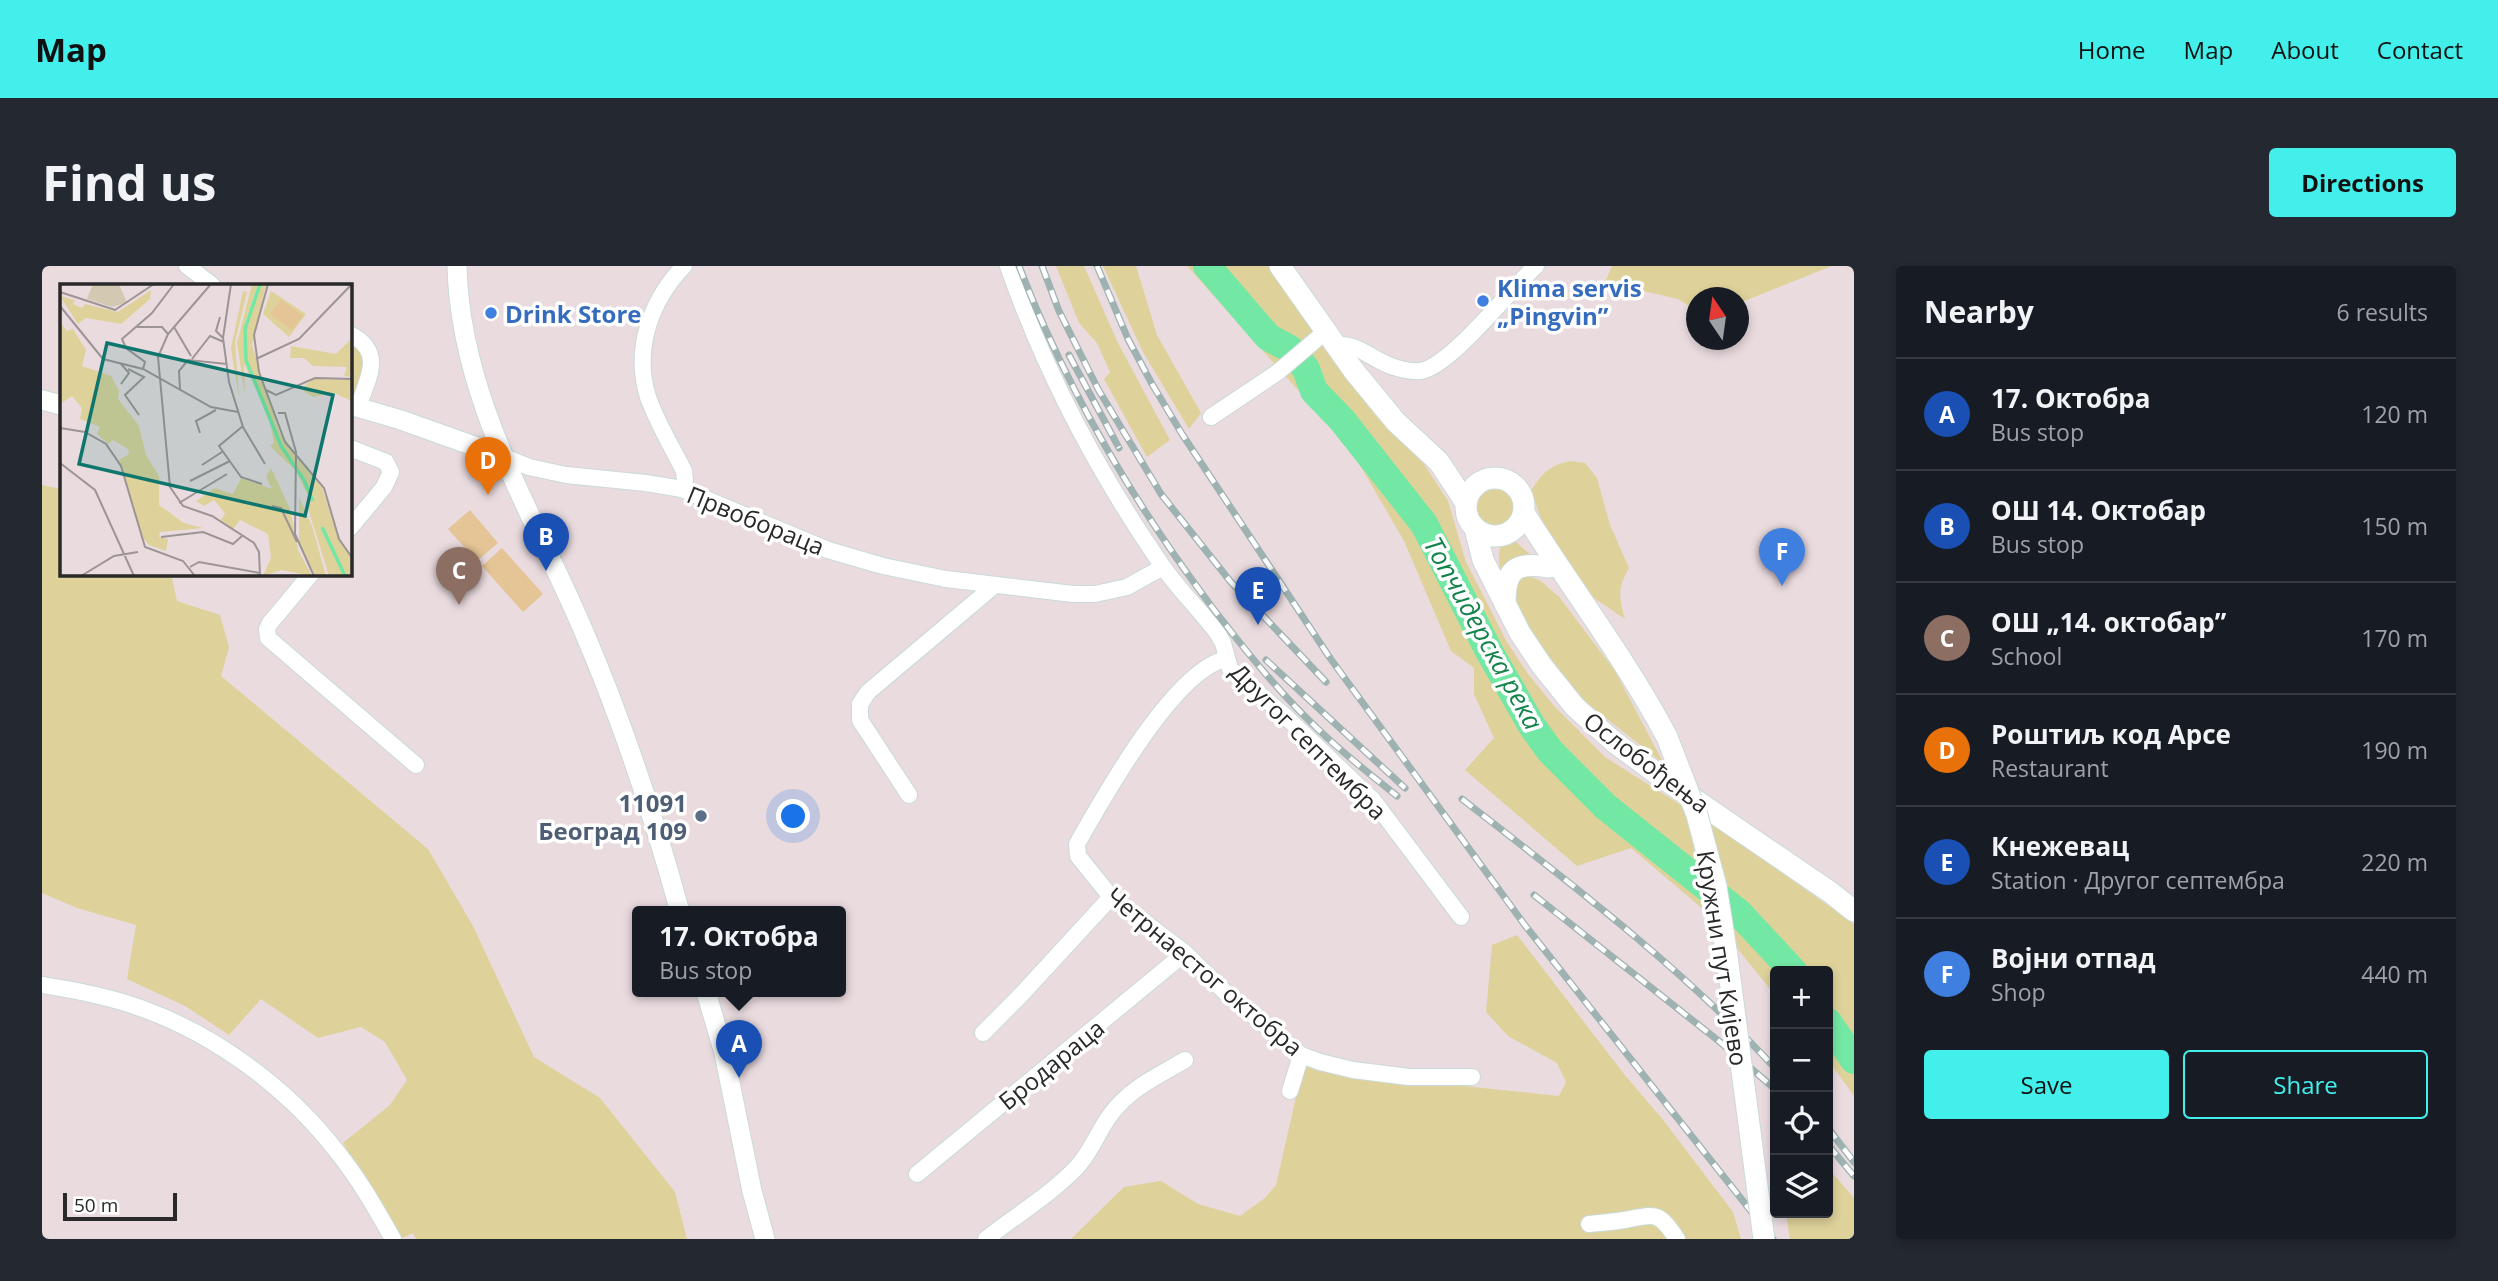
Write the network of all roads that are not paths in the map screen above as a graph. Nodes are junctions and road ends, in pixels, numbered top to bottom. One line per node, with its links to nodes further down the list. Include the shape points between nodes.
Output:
1 (187, 266): 7 (street)
2 (457, 266): 15 (street, via 468,350)
3 (684, 266): 18 (street, via 648,323 643,358 648,395 684,471)
4 (1008, 266): 24 (street, Другог септембра, via 1041,354 1076,426)
5 (1280, 266): 9 (main road)
6 (1536, 266): 9 (street, via 1462,343 1422,371 1390,366 1348,344)
7 (211, 284)
8 (352, 335): 12 (street, via 365,345 372,365)
9 (1323, 341): 13 (street); 16 (main road, via 1396,422)
10 (42, 400): 11 (street)
11 (60, 405)
12 (354, 406): 15 (street, Првобораца)
13 (1211, 417)
14 (352, 449): 21 (street, via 386,462 391,472)
15 (502, 456): 18 (street, Првобораца, via 566,475); 34 (street, via 600,672)
16 (1439, 461): 17 (main road); 19 (main road)
17 (1484, 481): 19 (main road, via 1472,489); 20 (main road, via 1497,478 1515,486 1523,498)
18 (681, 489): 28 (street, Првобораца, via 840,554 915,573)
19 (1466, 503): 22 (main road)
20 (1524, 513): 23 (main road, via 1519,524); 25 (main road, Кружни пут Кијево)
21 (352, 526)
22 (1475, 528): 23 (main road, via 1486,535); 27 (main road, Ослобођења)
23 (1505, 534): 25 (main road); 27 (main road, via 1494,555)
24 (1163, 567): 28 (street, Првобораца, via 1127,587 1095,594); 30 (street, Другог септембра, via 1218,634)
25 (1557, 572): 29 (main road, via 1527,564 1516,568 1507,580); 51 (main road, Кружни пут Кијево, bridge, via 1630,672 1667,737 1697,815 1727,956)
26 (310, 576): 31 (street, via 266,635)
27 (1494, 581): 29 (main road, Ослобођења)
28 (995, 585): 32 (street, via 868,692 860,704 860,720)
29 (1504, 604): 35 (main road, Ослобођења, via 1542,666 1575,708 1614,742)
30 (1226, 659): 33 (street, Четрнаестог октобра, via 1204,668 1160,714 1128,757 1077,844 1078,856); 36 (street, Другог септембра, via 1232,671 1373,800)
31 (416, 765)
32 (909, 796)
33 (1111, 897): 37 (street, Четрнаестог октобра); 40 (street)
34 (678, 906)
35 (1854, 911)
36 (1461, 917)
37 (1185, 953): 41 (street, Четрнаестог октобра); 45 (street, Бродараца)
38 (42, 985): 47 (street, via 148,1011 216,1045 264,1078 338,1153)
39 (707, 997): 48 (street)
40 (983, 1033)
41 (1301, 1055): 43 (street, Четрнаестог октобра, via 1353,1070 1409,1077); 44 (street)
42 (1185, 1060): 49 (street, via 1123,1099 1076,1168)
43 (1472, 1077)
44 (1290, 1091)
45 (917, 1174)
46 (1589, 1224): 50 (street, via 1648,1214 1661,1219)
47 (393, 1239)
48 (765, 1239)
49 (986, 1239)
50 (1677, 1239)
51 (1764, 1239)

